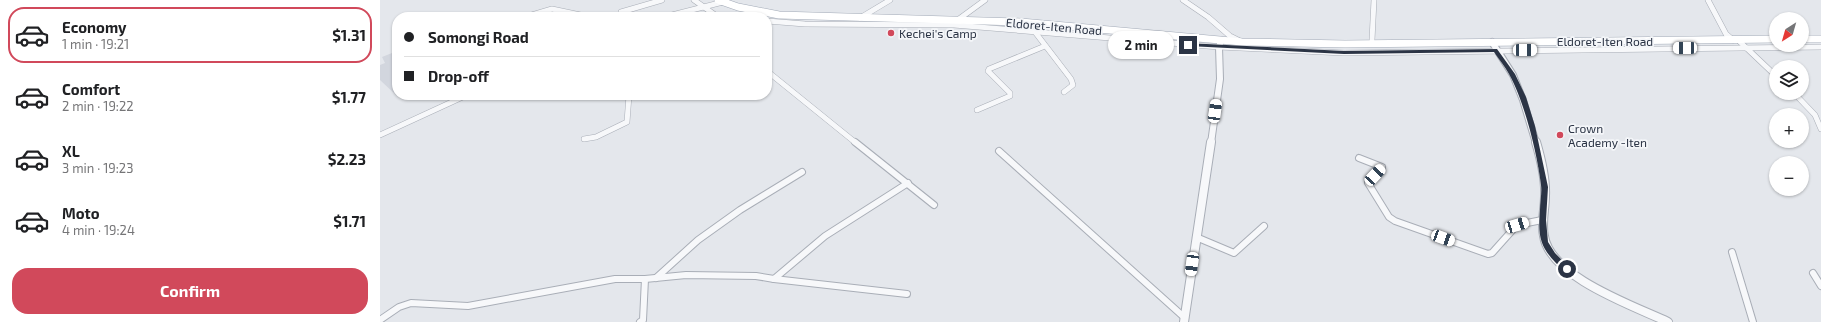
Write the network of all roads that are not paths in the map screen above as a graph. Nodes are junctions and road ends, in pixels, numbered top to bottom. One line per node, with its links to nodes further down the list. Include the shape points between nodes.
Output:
1 (662, 0): 12 (street)
2 (694, 0): 9 (street)
3 (890, 0): 17 (street)
4 (985, 0): 18 (street)
5 (1183, 0): 27 (street, via 1230,36)
6 (1374, 0): 25 (street)
7 (1708, 0): 26 (street, via 1726,34)
8 (720, 1): 9 (street); 15 (main road, Eldoret-Iten Road)
9 (705, 7): 13 (street); 14 (street)
10 (542, 12): 11 (street, via 552,9)
11 (566, 12)
12 (621, 12)
13 (684, 12)
14 (712, 12)
15 (758, 12)
16 (772, 14): 17 (main road, Eldoret-Iten Road)
17 (859, 18): 18 (main road, Eldoret-Iten Road)
18 (959, 19): 20 (main road, Eldoret-Iten Road)
19 (772, 21): 21 (street, via 954,25)
20 (1037, 24): 21 (street); 29 (main road, Eldoret-Iten Road)
21 (1035, 32): 29 (street); 30 (street)
22 (1769, 39): 26 (main road, Eldoret-Iten Road)
23 (1809, 39): 24 (main road)
24 (1821, 39)
25 (1372, 40)
26 (1736, 40): 28 (main road, Eldoret-Iten Road); 32 (street)
27 (1242, 42): 28 (main road, Eldoret-Iten Road); 29 (main road, Eldoret-Iten Road)
28 (1492, 42): 33 (street)
29 (1220, 44): 33 (street, via 1344,52); 51 (street, via 1220,79)
30 (1045, 46): 36 (street, via 1071,79 1073,85); 40 (street, via 989,69 988,71 1010,96)
31 (1821, 47): 32 (street)
32 (1745, 48): 33 (street); 34 (street)
33 (1495, 50): 49 (street, via 1512,74 1523,97 1532,126 1545,187)
34 (1769, 70)
35 (772, 74): 47 (street)
36 (1064, 92)
37 (456, 100): 42 (street)
38 (629, 100): 43 (street, via 627,122 596,137)
39 (1801, 100): 41 (street, via 1815,115)
40 (977, 110)
41 (1821, 129)
42 (380, 135)
43 (584, 139)
44 (999, 151): 60 (street)
45 (1359, 158): 49 (street, via 1382,167 1368,186 1390,217 1488,254 1492,253 1517,225)
46 (802, 172): 54 (street, via 740,210 698,240)
47 (908, 183): 48 (street); 56 (street, via 825,236)
48 (934, 205)
49 (1542, 220): 62 (street, via 1544,242 1560,263 1587,282)
50 (1264, 226): 51 (street, via 1234,253)
51 (1196, 237): 60 (street)
52 (1732, 252): 63 (street)
53 (1813, 273): 57 (street)
54 (656, 278): 55 (street); 56 (street, via 686,275 756,276)
55 (645, 279): 59 (street, via 615,280 468,306 411,303 399,307); 61 (street, via 644,314)
56 (774, 279): 58 (street)
57 (1821, 286)
58 (907, 294)
59 (380, 320)
60 (1185, 320)
61 (640, 322)
62 (1668, 322)
63 (1753, 322)

